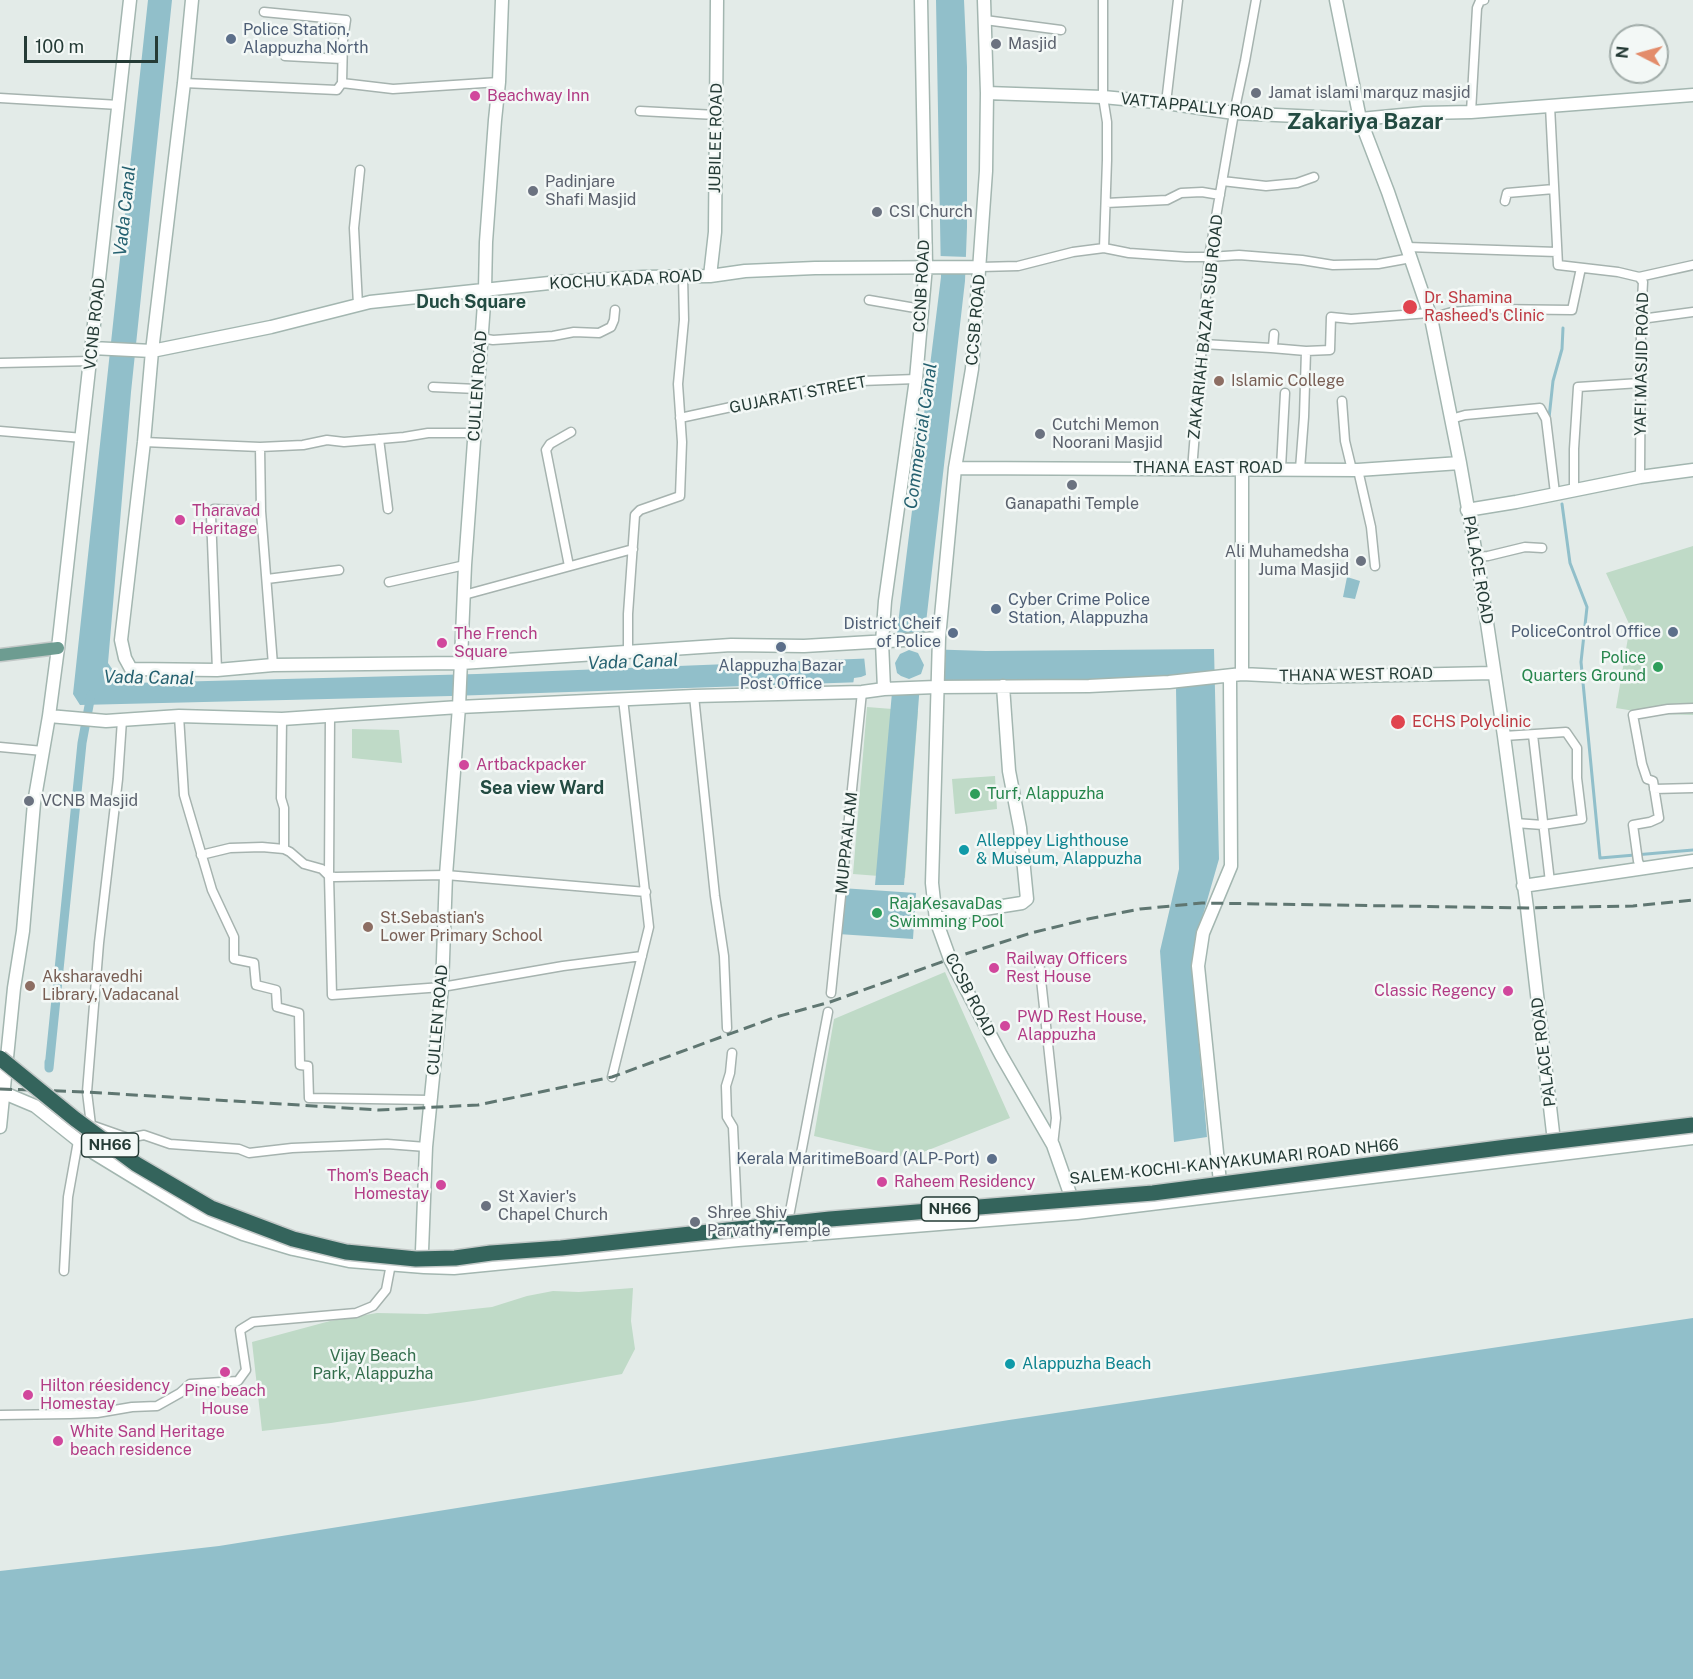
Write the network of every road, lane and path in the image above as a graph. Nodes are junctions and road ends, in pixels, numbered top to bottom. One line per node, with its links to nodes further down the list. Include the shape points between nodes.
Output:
1 (130, 0): 25 (main road, VCNB ROAD)
2 (192, 0): 18 (main road)
3 (502, 0): 17 (main road, CULLEN ROAD)
4 (717, 0): 30 (main road, JUBILEE ROAD)
5 (921, 0): 44 (main road, CCNB ROAD)
6 (984, 0): 13 (main road, CCSB ROAD)
7 (1103, 0): 22 (street)
8 (1178, 0): 24 (street)
9 (1256, 0): 29 (street, ZAKARIAH BAZAR SUB ROAD)
10 (1336, 0): 31 (main road, PALACE ROAD)
11 (1484, 0): 28 (street, via 1477,8)
12 (264, 12): 16 (street, via 346,20)
13 (985, 20): 14 (street); 20 (main road, CCSB ROAD)
14 (1061, 30)
15 (285, 56): 16 (street)
16 (342, 59): 19 (street)
17 (499, 82): 19 (street, via 393,88); 50 (main road, CULLEN ROAD)
18 (184, 83): 19 (street, via 337,90); 63 (main road)
19 (342, 83)
20 (987, 93): 22 (main road, VATTAPPALLY ROAD); 45 (main road, CCSB ROAD, via 986,171)
21 (1693, 95): 26 (main road, VATTAPPALLY ROAD)
22 (1103, 97): 24 (main road, VATTAPPALLY ROAD); 38 (street, via 1107,122)
23 (0, 98): 25 (street)
24 (1166, 103): 29 (main road, VATTAPPALLY ROAD)
25 (119, 105): 61 (main road, VCNB ROAD)
26 (1550, 106): 28 (main road, VATTAPPALLY ROAD); 35 (street)
27 (640, 111): 30 (street)
28 (1471, 112): 31 (main road, VATTAPPALLY ROAD)
29 (1234, 113): 31 (main road, VATTAPPALLY ROAD); 34 (street, ZAKARIAH BAZAR SUB ROAD)
30 (716, 115): 48 (main road, JUBILEE ROAD, via 715,232)
31 (1360, 119): 41 (main road, PALACE ROAD)
32 (360, 170): 52 (street, via 354,228)
33 (1314, 177): 34 (street, via 1266,186)
34 (1222, 181): 36 (street, ZAKARIAH BAZAR SUB ROAD)
35 (1554, 189): 37 (street, via 1507,193); 40 (street)
36 (1220, 195): 38 (street, via 1191,193 1167,200); 42 (street, ZAKARIAH BAZAR SUB ROAD)
37 (1505, 201)
38 (1106, 203): 39 (street)
39 (1104, 248): 42 (street); 45 (street, via 1018,266)
40 (1557, 252): 41 (street); 46 (street, YAFI MASJID ROAD, via 1558,265)
41 (1409, 253): 42 (street, via 1378,264 1334,265 1239,255); 56 (main road, PALACE ROAD)
42 (1209, 257): 60 (street, ZAKARIAH BAZAR SUB ROAD)
43 (1693, 265): 49 (street)
44 (933, 266): 45 (main road, KOCHU KADA ROAD); 48 (main road, KOCHU KADA ROAD, via 746,271); 53 (main road, CCNB ROAD)
45 (974, 267): 83 (main road, CCSB ROAD, via 972,369)
46 (1581, 268): 49 (street, YAFI MASJID ROAD); 56 (street, via 1572,310 1488,309)
47 (683, 276): 48 (main road, KOCHU KADA ROAD); 50 (main road, KOCHU KADA ROAD); 73 (street)
48 (710, 276)
49 (1639, 277): 57 (street, YAFI MASJID ROAD, via 1643,282)
50 (485, 290): 52 (main road, KOCHU KADA ROAD); 59 (main road, CULLEN ROAD)
51 (869, 300): 53 (street)
52 (358, 305): 63 (main road, KOCHU KADA ROAD)
53 (921, 309): 67 (main road, CCNB ROAD)
54 (615, 310): 59 (street, via 611,327 599,333)
55 (1693, 312): 57 (street)
56 (1430, 315): 64 (street, via 1330,317 1330,350); 74 (main road, PALACE ROAD)
57 (1641, 319): 68 (street, YAFI MASJID ROAD)
58 (1274, 333): 62 (street)
59 (481, 338): 70 (main road, CULLEN ROAD)
60 (1203, 344): 62 (street); 86 (street, ZAKARIAH BAZAR SUB ROAD)
61 (96, 348): 63 (main road, KOCHU KADA ROAD); 65 (main road, VCNB ROAD)
62 (1271, 348): 64 (street)
63 (148, 351): 80 (main road)
64 (1306, 351): 85 (street)
65 (91, 361): 66 (street); 78 (main road, VCNB ROAD)
66 (0, 363)
67 (916, 379): 73 (street, GUJARATI STREET, via 861,381); 107 (main road, CCNB ROAD, via 885,601)
68 (1640, 383): 90 (street, YAFI MASJID ROAD); 91 (street, via 1578,387)
69 (433, 387): 70 (street)
70 (477, 389): 77 (main road, CULLEN ROAD)
71 (1286, 393): 84 (street)
72 (1342, 401): 88 (street, via 1345,441)
73 (680, 418): 97 (street, via 680,496 637,512)
74 (1450, 418): 82 (main road, PALACE ROAD); 92 (street, via 1540,408 1546,419)
75 (0, 431): 78 (street)
76 (571, 432): 100 (street, via 546,450)
77 (474, 433): 79 (street); 99 (main road, CULLEN ROAD)
78 (82, 438): 108 (main road, VCNB ROAD)
79 (379, 439): 81 (street); 93 (street)
80 (144, 442): 81 (street); 113 (main road, via 122,640 124,658 131,669)
81 (260, 447): 95 (street)
82 (1460, 463): 88 (main road, THANA EAST ROAD); 94 (main road, PALACE ROAD)
83 (955, 468): 86 (main road, THANA EAST ROAD); 106 (main road, CCSB ROAD)
84 (1281, 468): 85 (main road, THANA EAST ROAD); 87 (main road, THANA EAST ROAD)
85 (1300, 469): 88 (main road, THANA EAST ROAD)
86 (1192, 470): 87 (main road, THANA EAST ROAD)
87 (1242, 470): 115 (main road)
88 (1355, 470): 101 (street, via 1371,527)
89 (1693, 470): 90 (main road)
90 (1641, 477): 91 (main road)
91 (1574, 491): 92 (main road)
92 (1555, 494): 94 (main road)
93 (388, 509)
94 (1467, 510): 98 (main road, PALACE ROAD)
95 (261, 511): 103 (street); 113 (street, via 214,509 211,515)
96 (1542, 548): 98 (street, via 1525,547)
97 (633, 549): 100 (street); 109 (street)
98 (1476, 557): 114 (main road, PALACE ROAD)
99 (465, 565): 104 (street); 105 (main road, CULLEN ROAD)
100 (569, 566): 105 (street)
101 (1375, 566)
102 (339, 570): 103 (street)
103 (267, 579): 112 (street)
104 (389, 582)
105 (464, 595): 111 (main road, CULLEN ROAD)
106 (939, 644): 107 (main road, via 926,639 898,641); 116 (main road, CCSB ROAD)
107 (883, 647): 109 (main road, via 731,645); 118 (main road, CCNB ROAD)
108 (58, 648): 110 (main road); 124 (main road, VCNB ROAD)
109 (628, 652): 111 (main road)
110 (0, 655)
111 (461, 664): 112 (main road); 122 (main road, CULLEN ROAD)
112 (273, 665): 113 (main road)
113 (217, 670)
114 (1494, 673): 115 (main road, THANA WEST ROAD); 130 (main road, PALACE ROAD)
115 (1230, 676): 117 (main road, THANA WEST ROAD, via 1089,686); 166 (main road, via 1231,866 1203,933 1197,966)
116 (936, 686): 117 (main road); 118 (main road); 146 (main road, CCSB ROAD, via 932,883)
117 (1003, 686): 146 (main road, via 1009,771 1028,899)
118 (886, 687): 119 (main road)
119 (862, 692): 120 (main road); 150 (street, MUPPAALAM)
120 (694, 696): 121 (main road); 152 (street, via 723,956)
121 (623, 699): 122 (main road); 145 (street)
122 (459, 704): 126 (main road); 141 (main road, CULLEN ROAD)
123 (1693, 708): 134 (street, via 1633,715 1642,764)
124 (50, 716): 128 (main road); 132 (main road, VCNB ROAD)
125 (179, 716): 127 (main road); 128 (main road); 138 (street, via 184,795)
126 (330, 716): 127 (main road); 142 (street)
127 (282, 719): 137 (street, via 281,798)
128 (122, 720): 164 (street, via 87,1092 91,1125 128,1138 144,1135 170,1144 249,1153 325,1146)
129 (1533, 735): 130 (street); 136 (street); 136 (street, via 1566,732 1577,748 1582,819)
130 (1504, 736): 135 (main road, PALACE ROAD)
131 (0, 747): 132 (street)
132 (43, 752): 153 (main road, VCNB ROAD, via 22,931)
133 (1693, 788): 134 (street)
134 (1654, 789): 140 (street, via 1659,818 1633,825)
135 (1515, 823): 136 (street); 144 (main road, PALACE ROAD)
136 (1543, 825): 143 (street)
137 (287, 850): 138 (street, via 230,848); 142 (street)
138 (201, 855): 158 (street, via 234,937 234,959 254,963 256,985 276,990 277,1008 298,1013 300,1065 308,1066 309,1098)
139 (1693, 861): 140 (main road)
140 (1640, 865): 143 (main road)
141 (446, 875): 142 (street); 145 (street); 149 (main road, CULLEN ROAD)
142 (329, 876): 149 (street, via 332,995)
143 (1550, 882): 144 (main road)
144 (1522, 886): 165 (main road, PALACE ROAD)
145 (646, 892): 147 (street, via 649,927)
146 (936, 920): 163 (main road, CCSB ROAD, via 950,959 1000,1055)
147 (642, 956): 149 (street); 156 (street)
148 (1039, 961): 163 (street, via 1056,1118)
149 (442, 987): 158 (main road, CULLEN ROAD)
150 (831, 993)
151 (828, 1012): 168 (street)
152 (727, 1028)
153 (2, 1051): 155 (highway, NH66, bridge)
154 (732, 1053): 169 (street, via 726,1086 727,1117 733,1127 736,1156)
155 (7, 1073): 157 (main road); 159 (highway, SALEM-KOCHI-KANYAKUMARI ROAD NH66 / NH66, bridge, via 136,1164 211,1208 293,1239 346,1252 416,1259 1153,1193)
156 (612, 1077)
157 (4, 1093): 160 (main road); 162 (main road, via 35,1106)
158 (430, 1100): 164 (main road, CULLEN ROAD)
159 (1693, 1125)
160 (0, 1127)
161 (1693, 1138): 165 (main road)
162 (78, 1141): 170 (main road, via 194,1214 243,1234 349,1261); 172 (street, via 68,1197)
163 (1053, 1144): 167 (main road, CCSB ROAD)
164 (426, 1147): 171 (main road, CULLEN ROAD)
165 (1556, 1155): 166 (main road)
166 (1221, 1196): 167 (main road)
167 (1077, 1213): 168 (main road)
168 (785, 1237): 169 (main road)
169 (738, 1240): 171 (main road, via 454,1268)
170 (391, 1264): 171 (main road); 173 (street, via 386,1290 373,1306 356,1313 254,1322 240,1330 246,1370 238,1380 190,1384 158,1406 97,1413)
171 (424, 1267)
172 (64, 1271)
173 (0, 1415)

